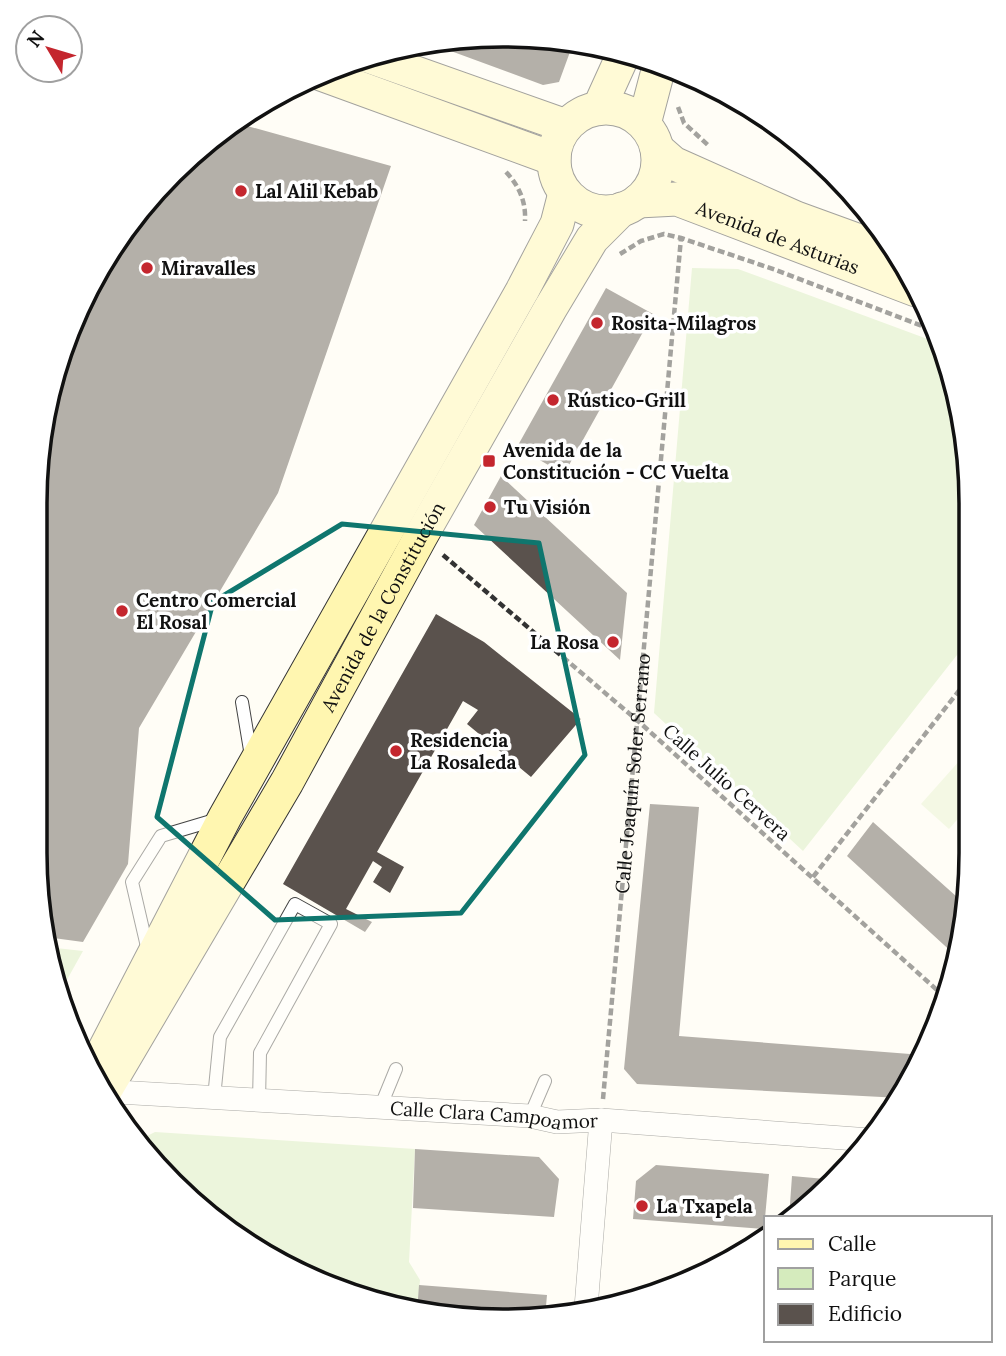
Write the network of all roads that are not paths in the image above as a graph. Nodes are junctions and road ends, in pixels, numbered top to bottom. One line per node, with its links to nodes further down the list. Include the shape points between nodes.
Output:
1 (387, 63): 6 (street)
2 (620, 63): 5 (street)
3 (658, 75): 7 (street)
4 (336, 79): 8 (street)
5 (599, 108): 6 (street); 7 (street, via 631,114)
6 (566, 126): 8 (street)
7 (650, 137): 10 (street, via 658,163 655,178); 11 (street, Avenida de Asturias, via 673,163 796,218)
8 (554, 159): 9 (street)
9 (565, 193): 10 (street, via 592,210 607,212); 14 (street, Avenida de la Constitución, via 557,224 528,280)
10 (630, 205): 12 (street, Avenida de Asturias, via 677,199); 17 (street, Avenida de la Constitución, via 592,239 421,536 287,782)
11 (881, 249)
12 (904, 285)
13 (242, 702): 14 (lane)
14 (253, 768): 15 (street, Avenida de la Constitución)
15 (225, 817): 16 (street, Avenida de la Constitución); 16 (lane, via 161,836 132,882)
16 (150, 960): 17 (street, Avenida de la Constitución)
17 (141, 1008): 18 (street, Avenida de la Constitución); 21 (street, Avenida de la Constitución)
18 (94, 1054)
19 (396, 1069): 25 (lane)
20 (545, 1081): 26 (lane)
21 (109, 1083)
22 (115, 1092): 23 (street, Calle Clara Campoamor)
23 (214, 1098): 24 (street, Calle Clara Campoamor); 24 (lane, via 220,1037 295,904 331,924 260,1053)
24 (258, 1101): 25 (street, Calle Clara Campoamor)
25 (380, 1108): 26 (street, Calle Clara Campoamor)
26 (530, 1116): 27 (street, Calle Clara Campoamor, via 556,1122)
27 (601, 1120): 28 (street, Calle Clara Campoamor); 29 (street)
28 (858, 1139)
29 (587, 1301)

